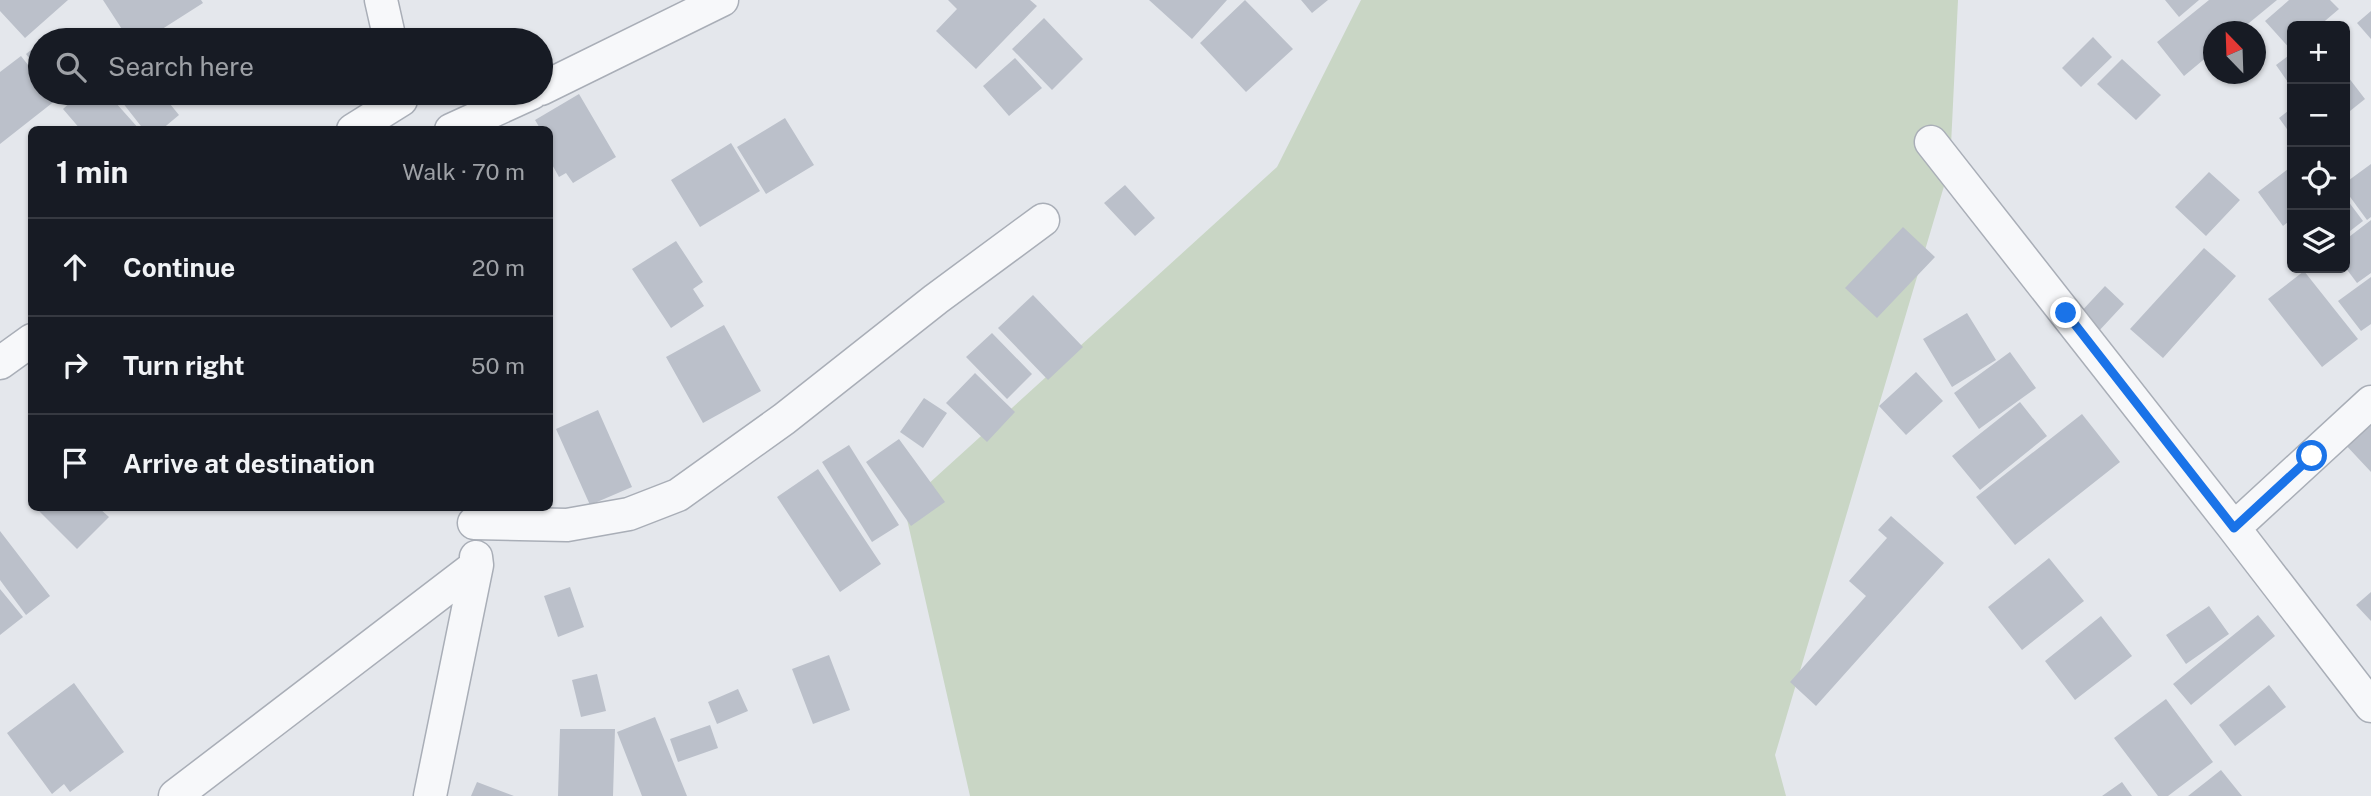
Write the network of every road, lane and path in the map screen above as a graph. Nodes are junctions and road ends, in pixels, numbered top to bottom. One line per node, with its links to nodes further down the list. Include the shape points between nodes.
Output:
1 (382, 0): 3 (street)
2 (722, 0): 4 (street)
3 (388, 28)
4 (553, 83)
5 (506, 105): 8 (street)
6 (403, 107): 7 (street)
7 (361, 126)
8 (460, 126)
9 (1931, 142): 15 (street)
10 (1043, 220): 14 (street, via 678,495 629,514 567,525)
11 (28, 343): 12 (street)
12 (0, 363)
13 (2371, 402): 15 (street)
14 (474, 515): 16 (street)
15 (2234, 528): 17 (street)
16 (477, 565): 18 (street); 19 (street)
17 (2371, 706)
18 (175, 796)
19 (430, 796)

